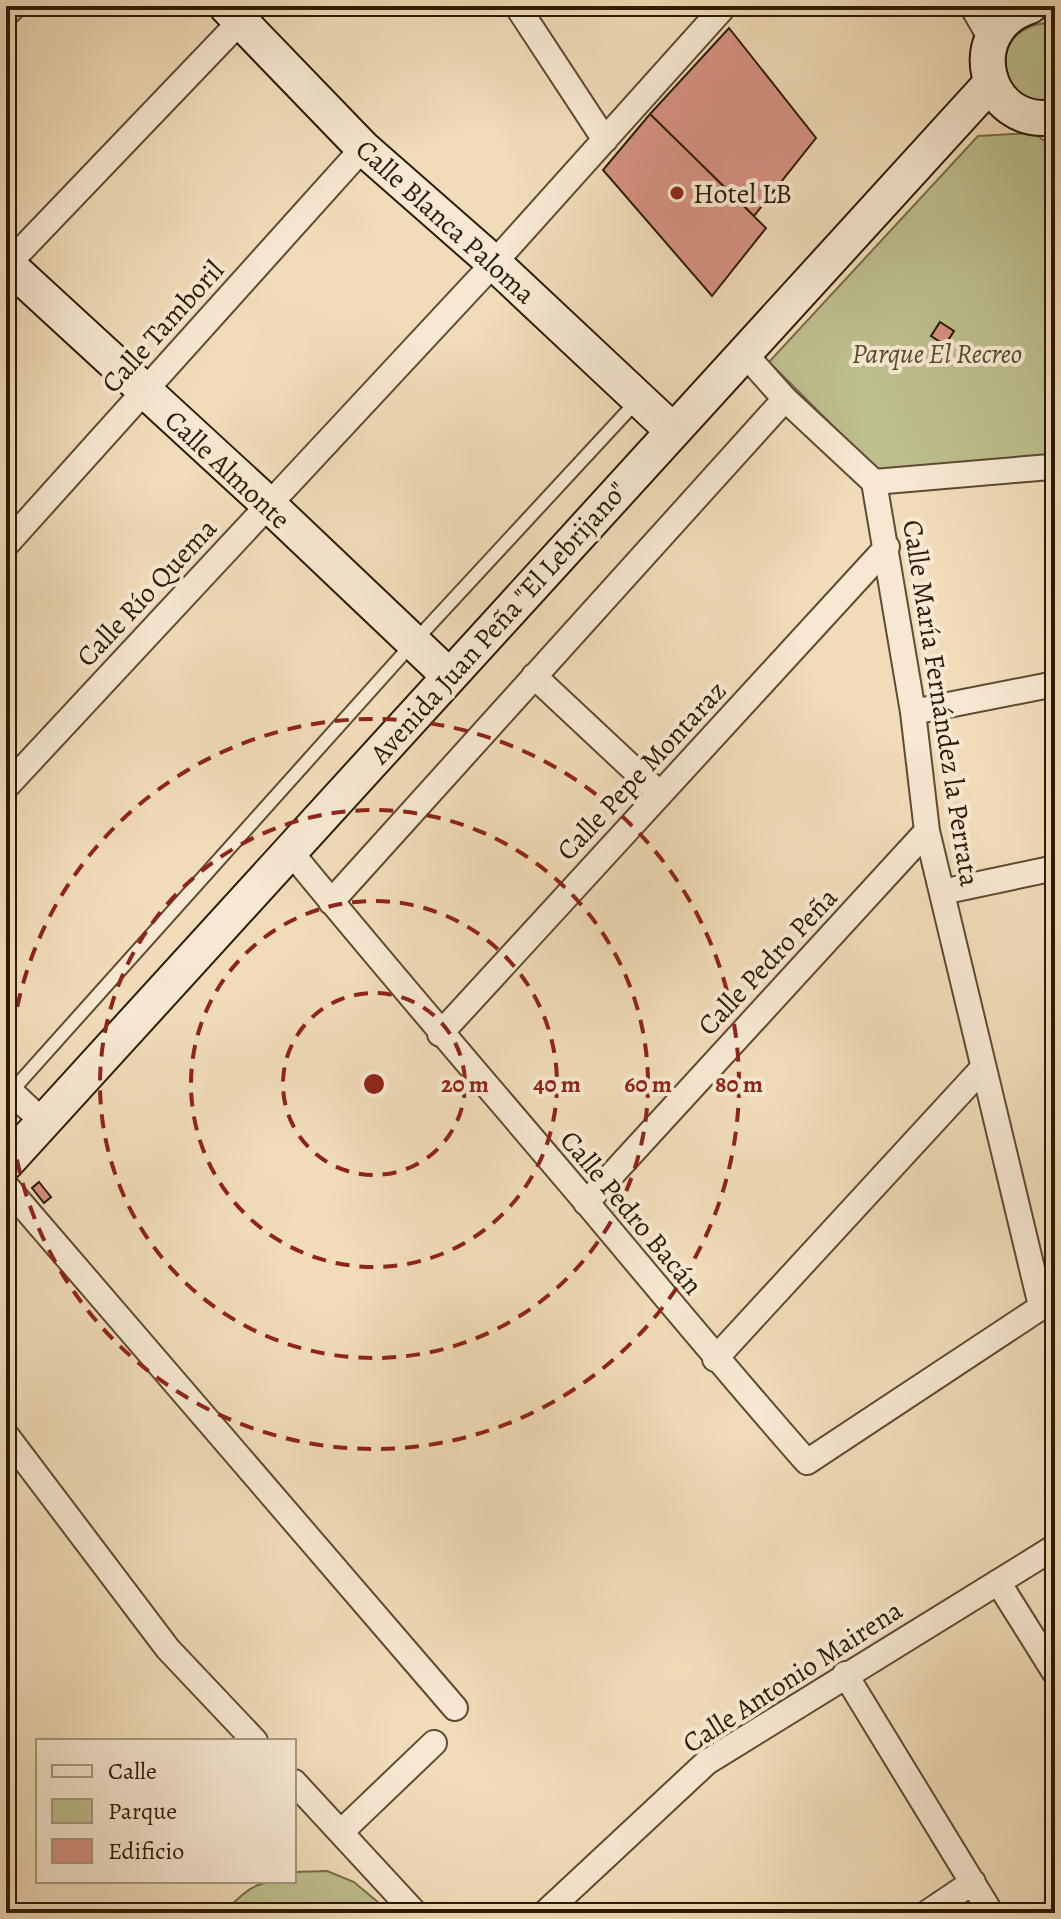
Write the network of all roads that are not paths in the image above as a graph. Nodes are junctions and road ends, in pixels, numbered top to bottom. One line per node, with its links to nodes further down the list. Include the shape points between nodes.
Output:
1 (14, 6): 7 (street)
2 (517, 6): 11 (street)
3 (972, 6): 8 (street)
4 (721, 7): 11 (street, Calle Río Quema)
5 (1023, 7): 8 (street)
6 (240, 11): 12 (street, Calle Blanca Paloma); 14 (street)
7 (6, 14)
8 (991, 39): 9 (street)
9 (991, 83): 10 (street, via 1013,109); 15 (street, Avenida Juan Peña "El Lebrijano")
10 (1055, 117)
11 (605, 140): 13 (street, Calle Río Quema)
12 (363, 148): 13 (street, Calle Blanca Paloma); 16 (street, Calle Tamboril)
13 (494, 263): 17 (street, Calle Blanca Paloma); 22 (street, Calle Río Quema)
14 (7, 264): 16 (street, Calle Almonte)
15 (744, 353): 18 (street); 19 (street, Avenida Juan Peña "El Lebrijano")
16 (143, 391): 22 (street, Calle Almonte); 23 (street, Calle Tamboril)
17 (639, 398): 19 (street, Calle Blanca Paloma); 25 (lane, Avenida Juan Peña "El Lebrijano")
18 (785, 399): 21 (street); 27 (street)
19 (672, 430): 26 (street, Avenida Juan Peña "El Lebrijano")
20 (1055, 470): 21 (street)
21 (874, 482): 24 (street, Calle María Fernández la Perrata)
22 (268, 504): 25 (street, Calle Almonte); 30 (street, Calle Río Quema)
23 (6, 545)
24 (887, 547): 29 (street, Calle María Fernández la Perrata); 31 (street, Calle Pepe Montaraz)
25 (413, 643): 26 (street, Calle Almonte); 39 (lane, Avenida Juan Peña "El Lebrijano")
26 (449, 676): 33 (street, Avenida Juan Peña "El Lebrijano")
27 (534, 676): 31 (street); 36 (street)
28 (1055, 684): 29 (street)
29 (913, 712): 32 (street, Calle María Fernández la Perrata)
30 (6, 787)
31 (660, 794): 37 (street, Calle Pepe Montaraz)
32 (927, 831): 35 (street, Calle María Fernández la Perrata); 43 (street, Calle Pedro Peña)
33 (290, 851): 36 (street, Calle Pedro Bacán); 40 (street, Avenida Juan Peña "El Lebrijano")
34 (1055, 868): 35 (street)
35 (942, 892): 38 (street, Calle María Fernández la Perrata)
36 (331, 902): 37 (street, Calle Pedro Bacán)
37 (440, 1034): 43 (street, Calle Pedro Bacán)
38 (982, 1069): 44 (street, Calle María Fernández la Perrata); 45 (street)
39 (8, 1092): 40 (street)
40 (43, 1122): 41 (street, Avenida Juan Peña "El Lebrijano")
41 (6, 1163)
42 (6, 1186): 51 (street)
43 (586, 1203): 45 (street, Calle Pedro Bacán)
44 (1048, 1302): 45 (street, Calle Pedro Bacán, via 807,1462)
45 (715, 1359)
46 (6, 1435): 52 (street, via 168,1649)
47 (1055, 1547): 48 (street, Calle Antonio Mairena)
48 (998, 1582): 49 (street); 50 (street, Calle Antonio Mairena)
49 (1055, 1673)
50 (845, 1674): 56 (street); 57 (street, Calle Antonio Mairena, via 707,1762)
51 (455, 1708)
52 (253, 1739)
53 (434, 1743): 55 (street)
54 (296, 1784): 55 (street)
55 (341, 1832): 58 (street)
56 (973, 1882): 59 (street); 60 (street)
57 (547, 1912)
58 (415, 1913)
59 (927, 1913)
60 (991, 1913)

